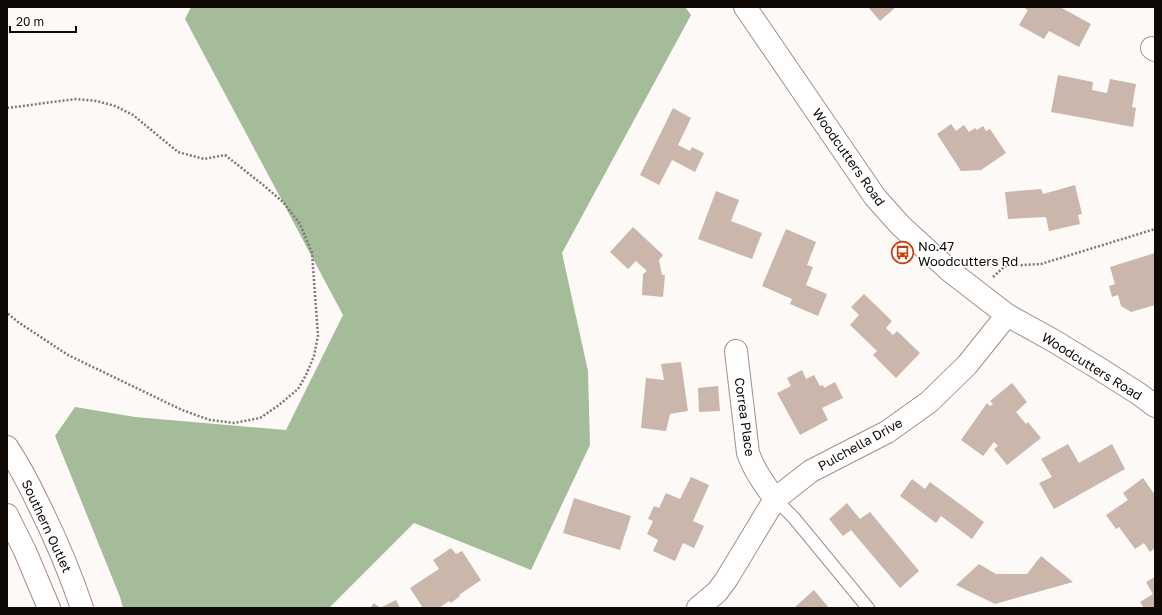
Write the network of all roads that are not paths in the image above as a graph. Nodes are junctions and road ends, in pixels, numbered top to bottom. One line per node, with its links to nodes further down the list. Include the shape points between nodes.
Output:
1 (745, 7): 2 (main road, Woodcutters Road, via 875,197 900,225 950,271)
2 (1007, 315): 4 (main road, Woodcutters Road, via 1054,341); 6 (main road, Pulchella Drive, via 967,365 929,402 887,432 811,471)
3 (736, 351): 6 (main road, Correa Place, via 748,452 756,472)
4 (1155, 406)
5 (7, 447): 9 (main road, Southern Outlet, via 47,521)
6 (775, 499): 10 (main road, Pulchella Drive, via 726,580 717,592); 11 (lane, via 794,518)
7 (7, 515): 8 (main road)
8 (49, 608)
9 (82, 608)
10 (698, 608)
11 (868, 608)

